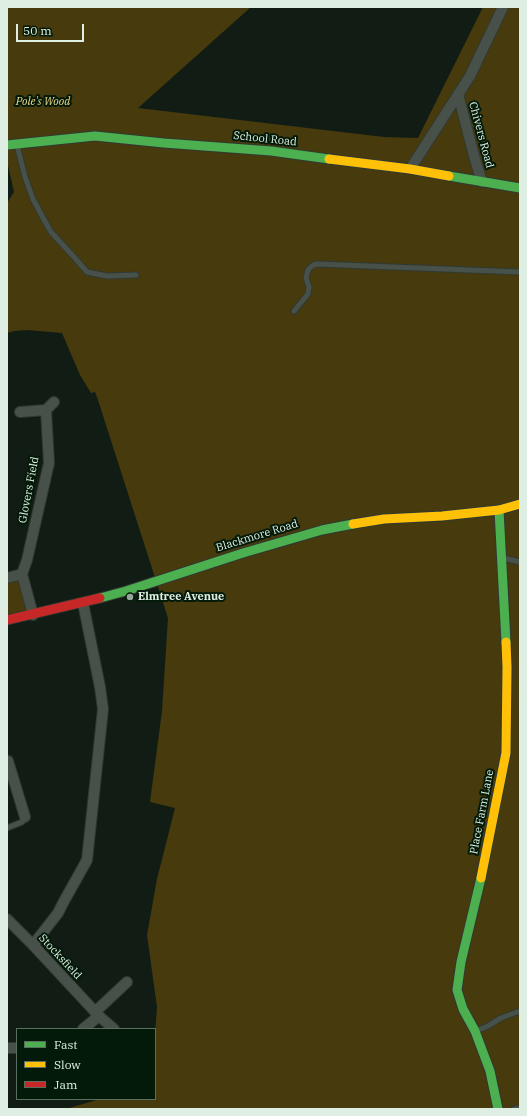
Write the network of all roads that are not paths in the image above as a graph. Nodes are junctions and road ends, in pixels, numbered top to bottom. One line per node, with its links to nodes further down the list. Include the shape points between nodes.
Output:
1 (503, 7): 2 (street, Chivers Road, via 470,76)
2 (458, 94): 5 (street, Chivers Road); 6 (street, Chivers Road)
3 (17, 144): 4 (street, School Road); 5 (street, School Road, via 95,136 271,151); 9 (lane, via 25,177 42,216 51,232 87,272 107,276)
4 (7, 145)
5 (410, 169): 6 (street, School Road)
6 (482, 182): 7 (street, School Road)
7 (520, 188)
8 (520, 272): 10 (lane, via 317,264 308,270 308,294)
9 (136, 275)
10 (294, 311)
11 (54, 402): 12 (street)
12 (46, 410): 13 (street); 18 (street, Glovers Field, via 49,463)
13 (20, 412)
14 (520, 504): 15 (street, Blackmore Road)
15 (499, 510): 16 (street, Place Farm Lane); 20 (street, Blackmore Road, via 384,519 329,528)
16 (502, 558): 17 (lane); 33 (street, Place Farm Lane, via 508,666 506,752 457,990 463,1009)
17 (520, 562)
18 (22, 574): 19 (street); 21 (street)
19 (7, 578)
20 (83, 603): 21 (street, Blackmore Road); 27 (street, via 103,709 87,860 58,913)
21 (33, 614): 22 (street, Blackmore Road)
22 (7, 620)
23 (7, 761): 24 (street)
24 (25, 817): 25 (lane, via 22,822)
25 (7, 828)
26 (7, 919): 27 (street, Stocksfield)
27 (33, 945): 30 (street, Stocksfield)
28 (127, 982): 30 (street)
29 (520, 1011): 33 (lane)
30 (97, 1014): 31 (street); 32 (street, Stocksfield)
31 (84, 1028)
32 (113, 1028)
33 (475, 1031): 35 (street, Place Farm Lane, via 490,1071)
34 (520, 1108): 36 (lane)
35 (498, 1109)
36 (514, 1109)

